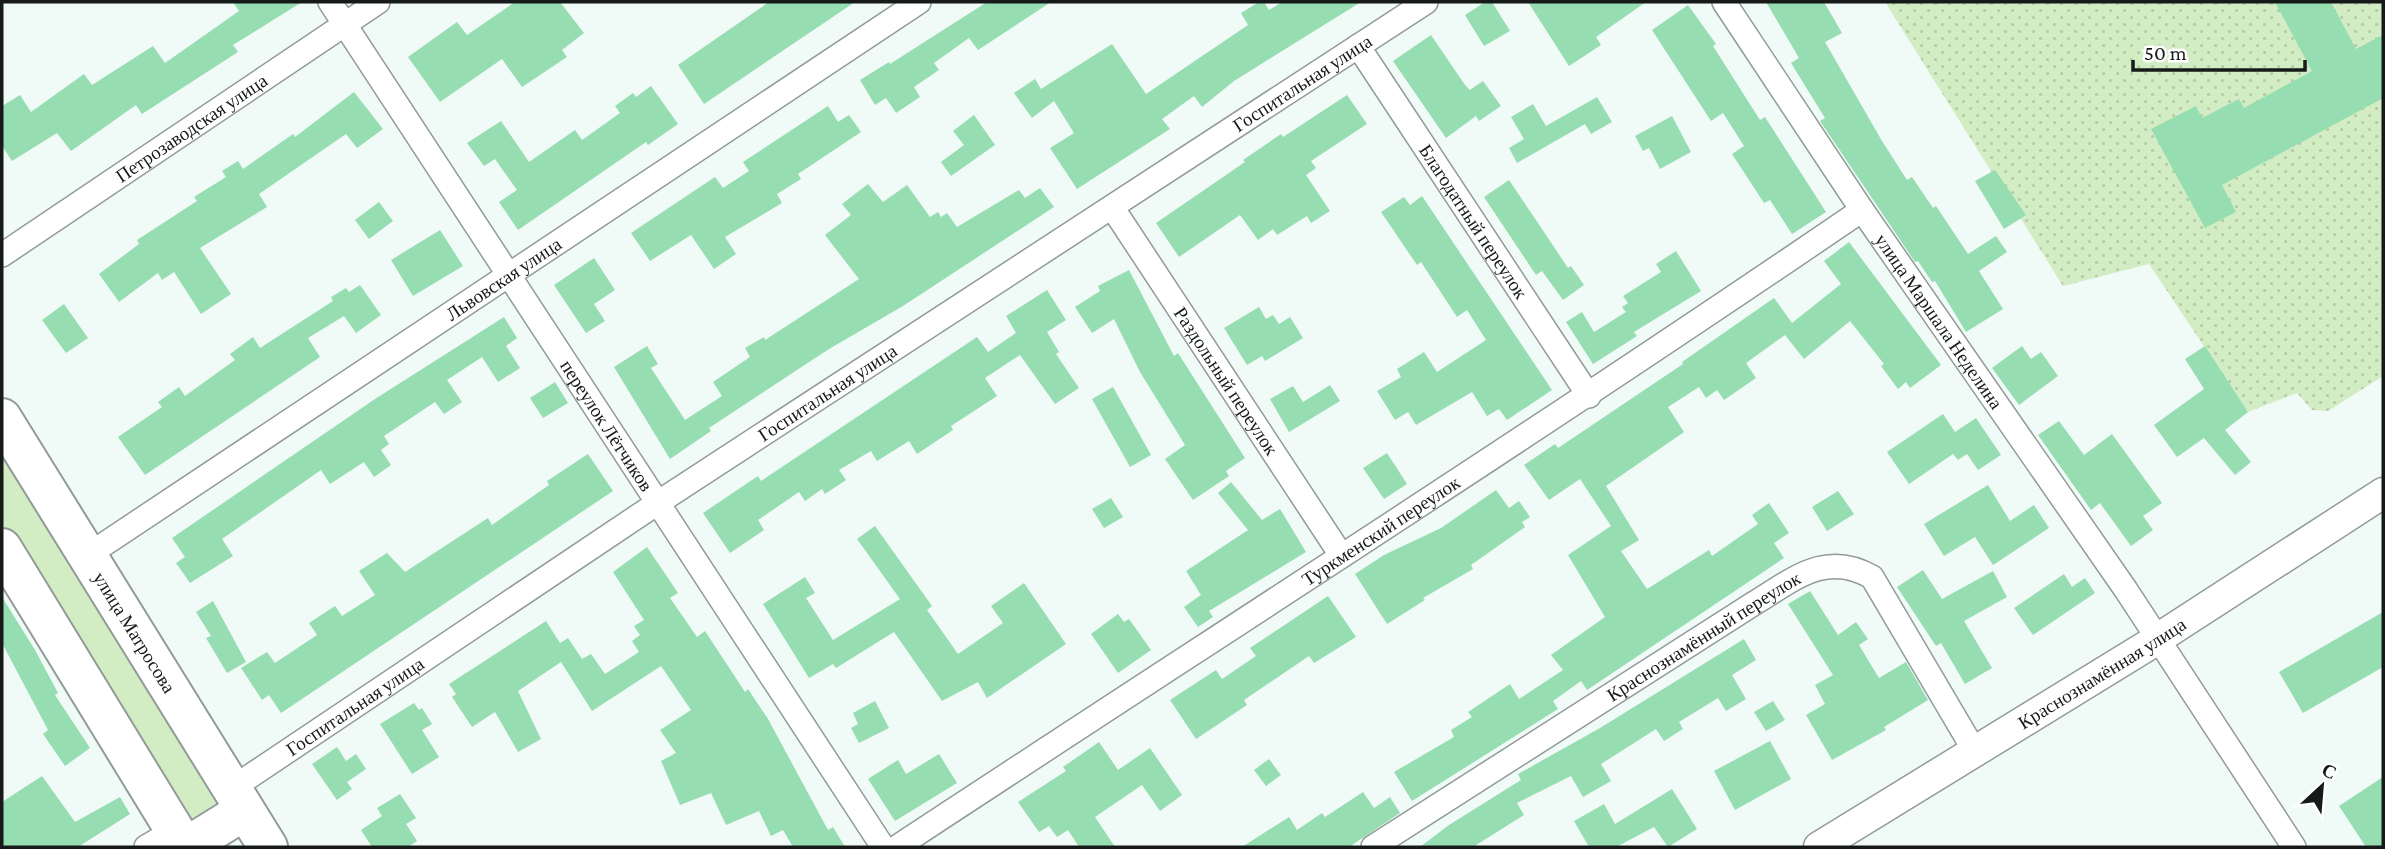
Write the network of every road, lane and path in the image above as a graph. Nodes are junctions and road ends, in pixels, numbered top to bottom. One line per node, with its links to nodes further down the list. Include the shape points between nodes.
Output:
1 (330, 2): 6 (street, переулок Лётчиков)
2 (378, 2): 6 (street, Петрозаводская улица)
3 (919, 2): 11 (street, Львовская улица)
4 (1426, 2): 7 (street, Госпитальная улица)
5 (1724, 2): 9 (street, улица Маршала Неделина)
6 (344, 24): 10 (street, Петрозаводская улица); 11 (street, переулок Лётчиков)
7 (1358, 46): 8 (street, Госпитальная улица); 12 (street, Благодатный переулок)
8 (1112, 207): 15 (street, Госпитальная улица); 18 (street, Раздольный переулок)
9 (1863, 211): 12 (street, Туркменский переулок); 19 (street, улица Маршала Неделина)
10 (2, 255)
11 (508, 274): 15 (street, переулок Лётчиков); 17 (street, Львовская улица)
12 (1589, 396): 18 (street, Туркменский переулок)
13 (2, 418): 17 (highway, улица Матросова)
14 (2383, 493): 19 (street, Краснознамённая улица)
15 (659, 502): 21 (street, Госпитальная улица); 24 (street, переулок Лётчиков)
16 (2, 548): 22 (highway)
17 (88, 555): 21 (highway, улица Матросова)
18 (1341, 555): 25 (street, Туркменский переулок)
19 (2158, 639): 20 (street, Краснознамённая улица); 28 (street, улица Маршала Неделина)
20 (1974, 750): 26 (street, Краснознамённый переулок, via 1872,578 1855,568 1836,565 1811,569); 27 (street, Краснознамённая улица)
21 (238, 800): 22 (highway); 23 (highway, улица Матросова)
22 (173, 843)
23 (268, 847)
24 (883, 847)
25 (897, 847)
26 (1373, 847)
27 (1819, 847)
28 (2294, 847)

